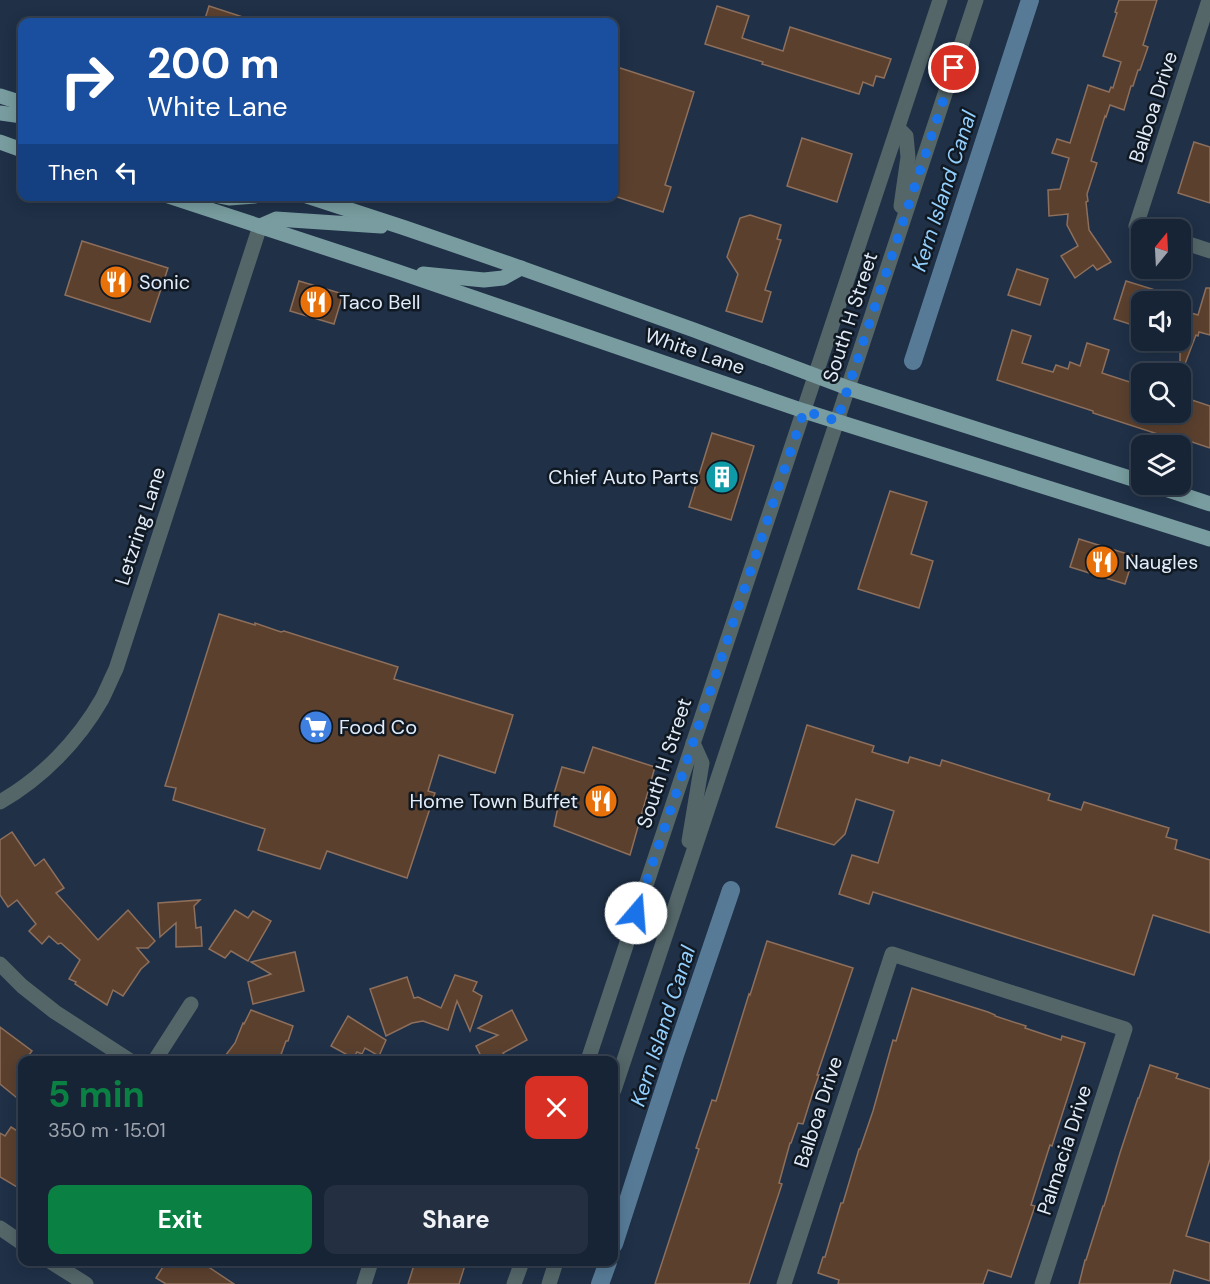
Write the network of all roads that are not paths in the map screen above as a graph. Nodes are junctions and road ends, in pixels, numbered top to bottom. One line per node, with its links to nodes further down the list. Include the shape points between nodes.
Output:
1 (940, 0): 8 (street, South H Street)
2 (976, 0): 17 (street, South H Street)
3 (1208, 7): 13 (street, Balboa Drive)
4 (0, 96): 5 (main road)
5 (18, 102)
6 (0, 113): 7 (main road)
7 (18, 115)
8 (898, 128): 17 (street, via 906,136 908,157); 21 (street, South H Street)
9 (0, 142): 10 (main road)
10 (18, 149)
11 (183, 201): 14 (main road, White Lane)
12 (322, 201): 15 (main road, White Lane)
13 (1143, 219)
14 (260, 226): 15 (main road, via 276,219); 20 (main road, White Lane); 30 (street, Letzring Lane, via 116,669 102,698 64,752)
15 (405, 228): 19 (main road, White Lane)
16 (1191, 244): 18 (street)
17 (895, 247): 22 (street, South H Street)
18 (1210, 250)
19 (521, 268): 20 (main road, via 502,278 484,280); 21 (main road, White Lane)
20 (396, 272): 23 (main road, White Lane)
21 (816, 375): 22 (main road, White Lane); 23 (street, South H Street)
22 (848, 388): 24 (street, South H Street); 25 (main road, White Lane)
23 (804, 411): 24 (main road, White Lane); 29 (street, South H Street)
24 (837, 421): 28 (main road, White Lane); 31 (street, South H Street)
25 (1131, 478)
26 (1183, 495): 27 (main road)
27 (1210, 504)
28 (1210, 539)
29 (693, 743): 31 (street, via 702,763); 37 (street, South H Street)
30 (0, 802)
31 (682, 886): 38 (street, South H Street)
32 (892, 954): 49 (street, Balboa Drive); 50 (street, Palmacia Drive, via 1125,1029)
33 (0, 964): 35 (street, via 55,1012)
34 (191, 1004): 36 (street)
35 (123, 1056)
36 (158, 1056)
37 (589, 1056)
38 (618, 1078)
39 (0, 1228): 40 (street)
40 (18, 1240)
41 (57, 1266): 45 (street)
42 (370, 1266): 46 (street)
43 (521, 1266): 47 (street)
44 (555, 1266): 48 (street)
45 (86, 1284)
46 (364, 1284)
47 (514, 1284)
48 (549, 1284)
49 (784, 1284)
50 (1042, 1284)

